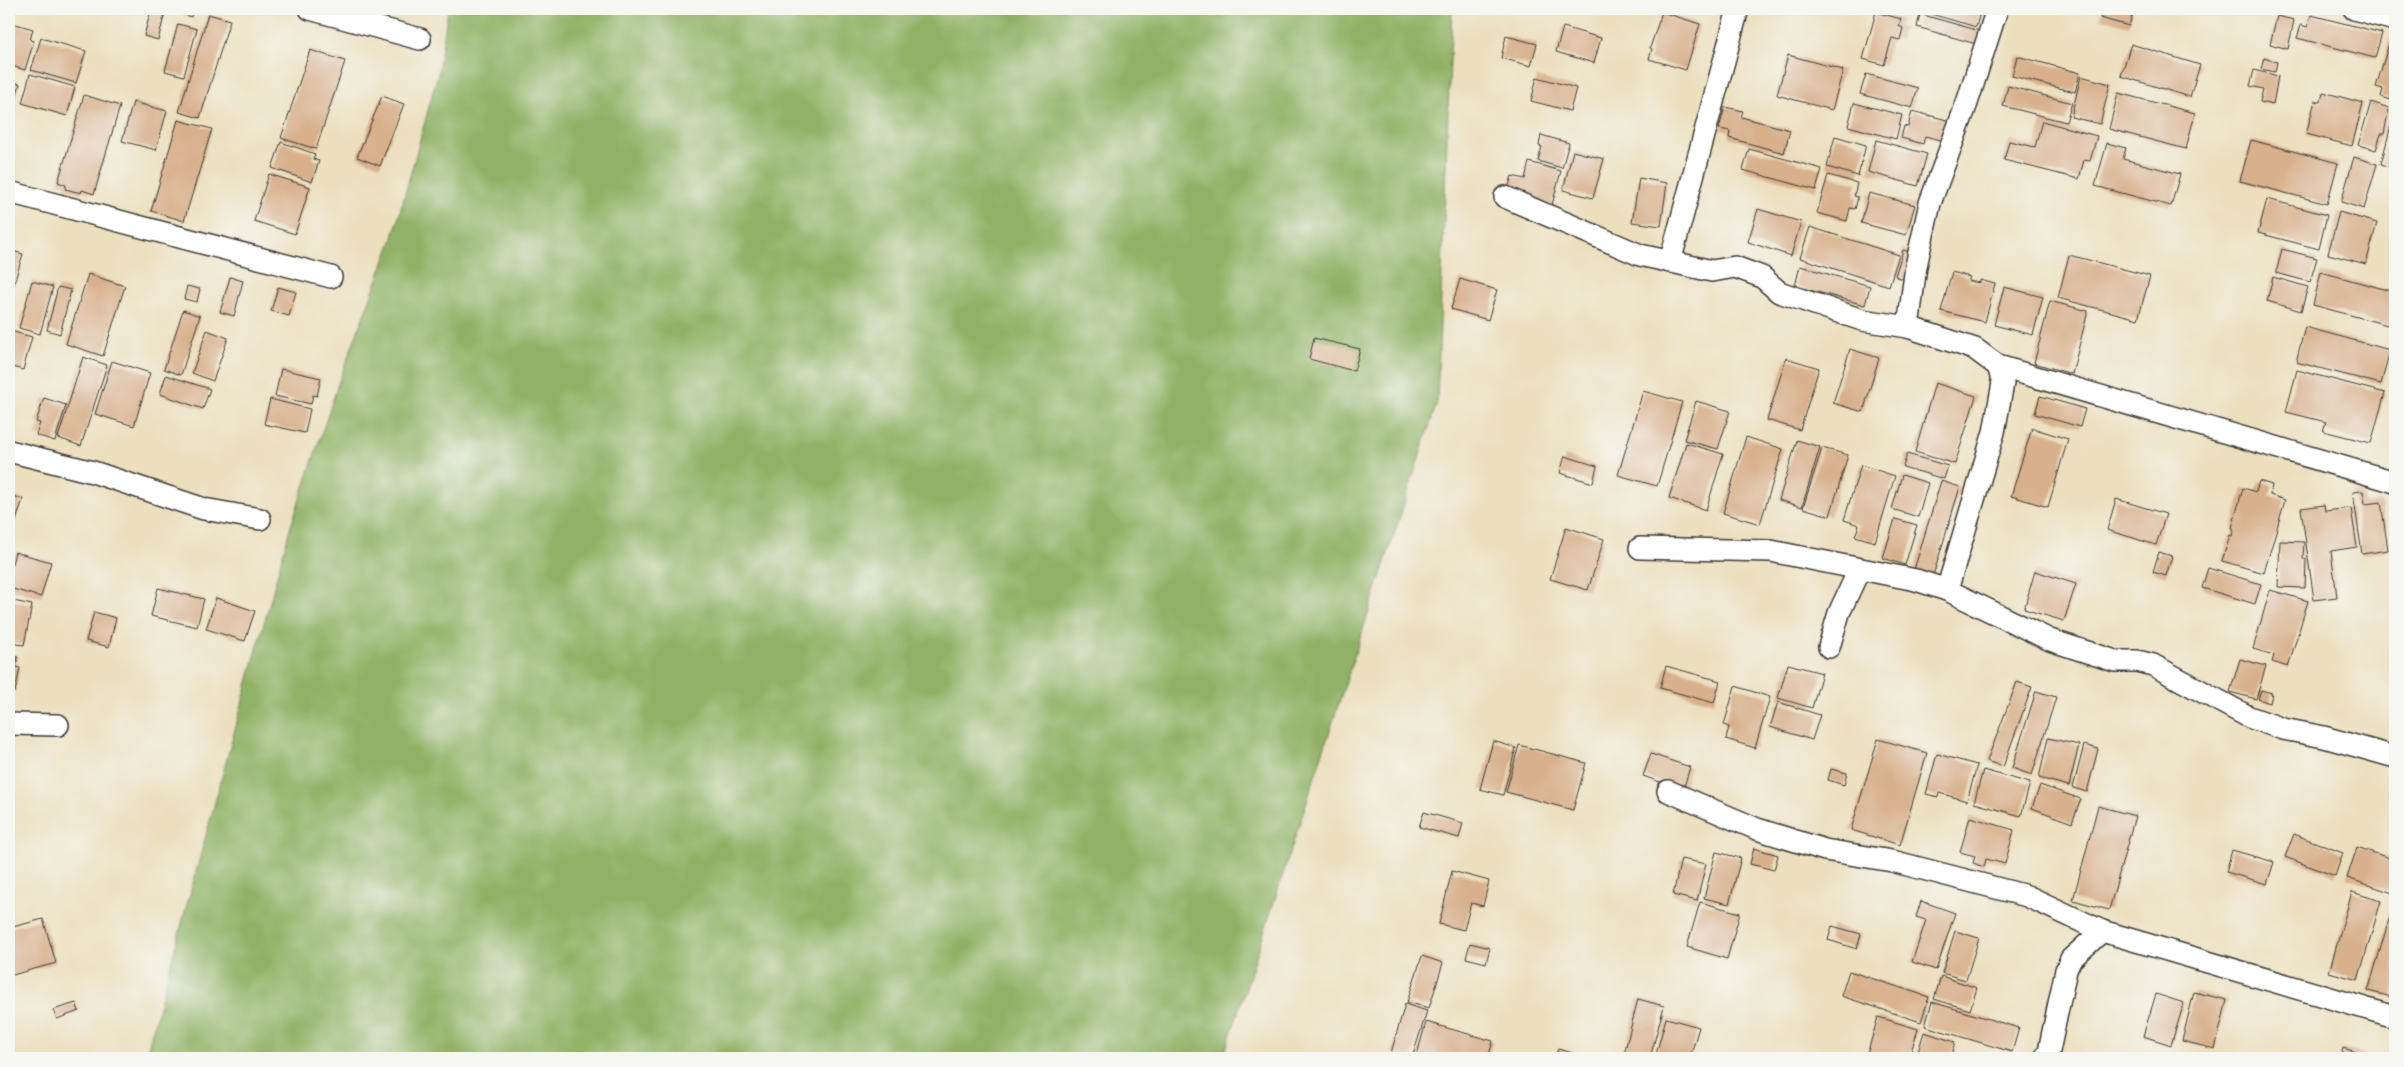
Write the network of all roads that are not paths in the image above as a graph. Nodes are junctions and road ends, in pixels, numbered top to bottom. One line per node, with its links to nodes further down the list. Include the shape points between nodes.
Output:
1 (310, 9): 6 (street)
2 (1738, 9): 9 (street)
3 (1997, 9): 11 (street, via 1930,203 1916,266)
4 (2354, 9): 5 (street)
5 (2395, 20)
6 (420, 39)
7 (9, 192): 10 (street)
8 (1505, 197): 9 (street, via 1640,255)
9 (1670, 262): 11 (street, via 1712,271 1735,267 1762,277 1779,292 1862,320)
10 (331, 277)
11 (1908, 327): 12 (street, via 1975,349)
12 (1998, 366): 14 (street); 18 (street, via 2003,383 1994,432)
13 (9, 451): 15 (street, via 94,472 204,509)
14 (2395, 482)
15 (260, 519)
16 (1640, 548): 17 (street, via 1771,551)
17 (1859, 570): 18 (street, via 1916,580); 19 (street, via 1839,613)
18 (1947, 590): 22 (street, via 2050,640 2115,661 2137,661 2153,666 2249,717 2283,729)
19 (1829, 647)
20 (9, 724): 21 (street)
21 (58, 725)
22 (2395, 757)
23 (1668, 791): 24 (street, via 1757,828 1825,850 1892,861 2027,896)
24 (2102, 930): 25 (street); 26 (street, via 2068,964)
25 (2395, 1017)
26 (2045, 1058)

